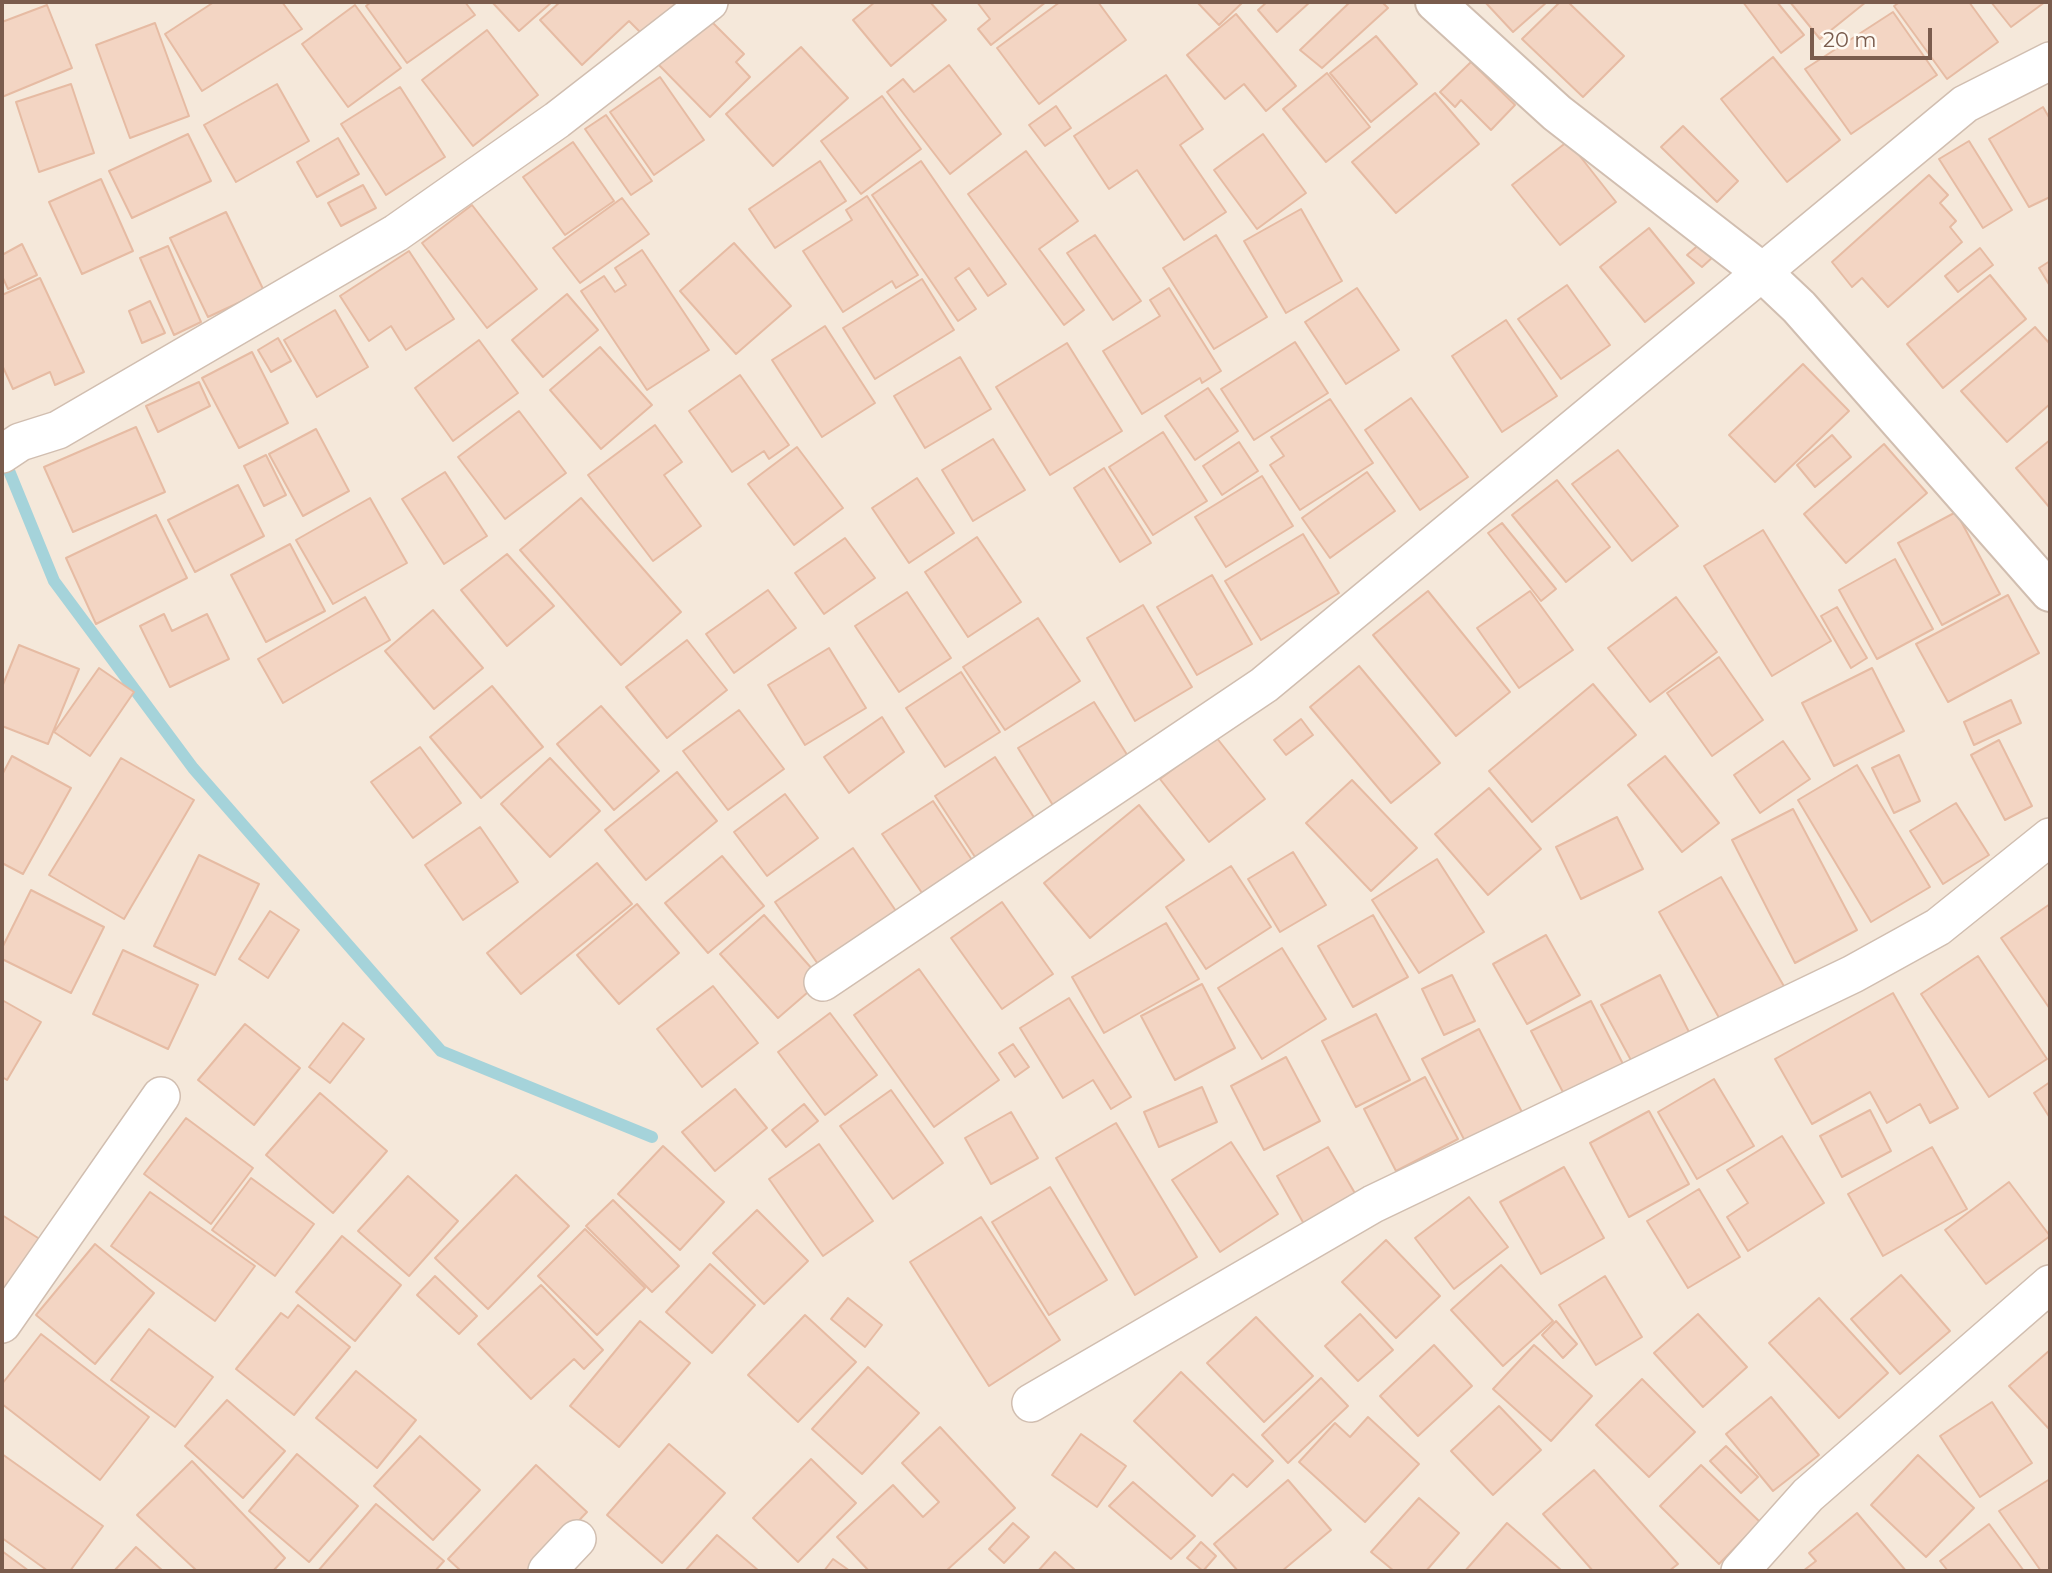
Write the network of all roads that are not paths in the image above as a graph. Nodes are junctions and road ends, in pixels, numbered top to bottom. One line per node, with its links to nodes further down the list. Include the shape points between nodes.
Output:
1 (709, 2): 5 (street, via 557,120 396,233 58,430)
2 (1435, 2): 4 (street, via 1558,113)
3 (2050, 61): 4 (street, via 1965,104)
4 (1762, 272): 6 (street, via 1799,307); 8 (street, via 1264,685)
5 (11, 448)
6 (2050, 592)
7 (2050, 836): 12 (street, via 1926,934 1853,974 1373,1204)
8 (823, 982)
9 (161, 1096): 11 (street)
10 (2050, 1284): 15 (street, via 1808,1494)
11 (2, 1324)
12 (1031, 1403)
13 (577, 1539): 14 (street)
14 (547, 1571)
15 (1740, 1571)

